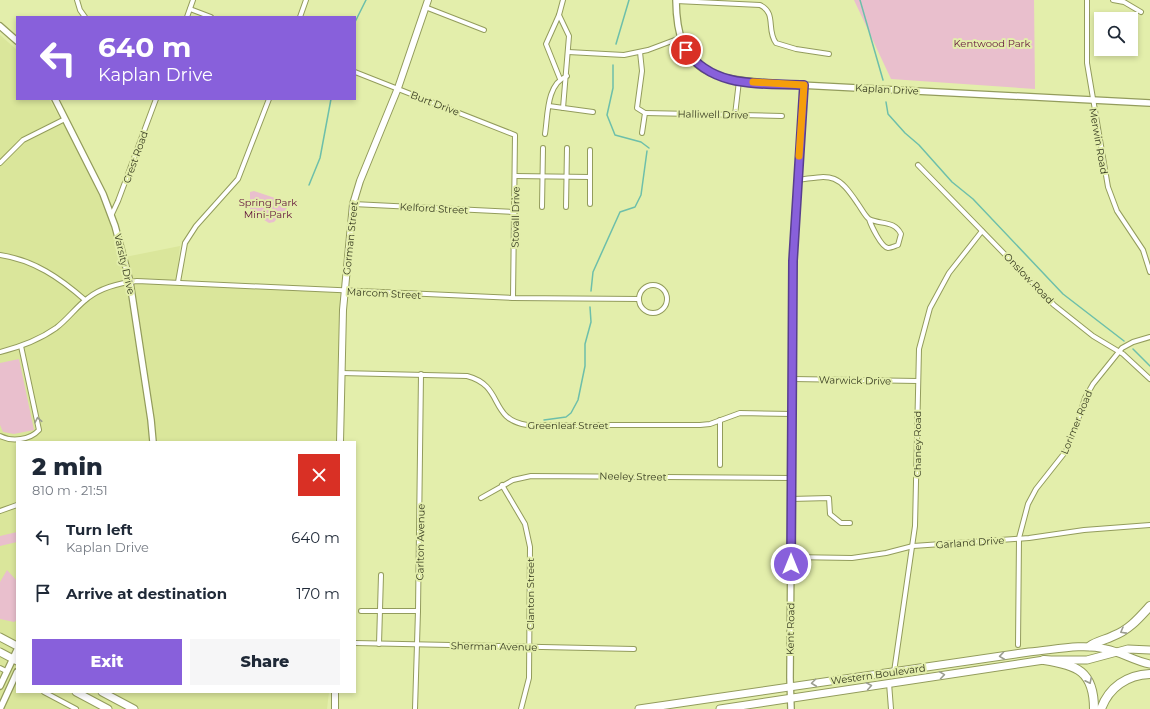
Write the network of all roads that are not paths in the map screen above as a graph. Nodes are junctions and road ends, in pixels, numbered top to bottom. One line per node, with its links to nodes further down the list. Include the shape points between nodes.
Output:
1 (77, 0): 14 (street)
2 (193, 0): 11 (street)
3 (306, 0): 17 (street)
4 (428, 0): 10 (main road, Gorman Street)
5 (557, 0): 9 (street)
6 (676, 0): 20 (street, Kaplan Drive, via 676,24); 24 (street, via 760,5 770,14 770,32 776,43)
7 (1087, 0): 34 (street, Merwin Road, via 1087,53)
8 (1113, 0): 12 (street, via 1124,2)
9 (562, 1): 13 (street)
10 (425, 7): 19 (street); 30 (main road, Gorman Street)
11 (190, 9): 15 (street); 16 (street)
12 (1141, 12)
13 (559, 15): 22 (street, via 569,36); 27 (street, via 546,44)
14 (84, 16)
15 (187, 16)
16 (208, 16)
17 (300, 16)
18 (0, 26): 21 (street)
19 (484, 30)
20 (680, 38): 23 (street); 28 (street, Kaplan Drive, via 691,58 704,70 718,77)
21 (16, 40)
22 (568, 52): 23 (street, via 624,55); 26 (street)
23 (640, 52): 39 (street, via 642,71 637,108)
24 (829, 54)
25 (356, 72): 30 (street, Burt Drive)
26 (566, 76): 27 (street); 37 (street)
27 (560, 79): 36 (street, via 552,90)
28 (739, 81): 29 (street, Kaplan Drive); 40 (street)
29 (804, 85): 34 (street, Kaplan Drive); 55 (street, Kent Road)
30 (398, 88): 45 (street, Burt Drive); 56 (main road, Gorman Street)
31 (56, 100): 42 (street, Varsity Drive)
32 (156, 100): 61 (street, Crest Road)
33 (269, 100): 67 (street, via 238,178 196,226 185,243)
34 (1092, 100): 35 (street, Kaplan Drive); 65 (street, Merwin Road, via 1112,200 1142,250)
35 (1150, 103)
36 (549, 106): 37 (street); 44 (street)
37 (563, 108): 38 (street)
38 (593, 112)
39 (645, 113): 40 (street, Halliwell Drive); 43 (street)
40 (735, 114): 41 (street, Halliwell Drive)
41 (782, 116)
42 (65, 119): 49 (street, via 23,140); 61 (street, Varsity Drive)
43 (642, 133)
44 (545, 134)
45 (515, 135): 51 (street, Stovall Drive)
46 (543, 148): 52 (street)
47 (566, 148): 53 (street)
48 (590, 150): 54 (street)
49 (0, 163)
50 (918, 165): 63 (street, Onslow Road)
51 (515, 176): 52 (street); 60 (street, Stovall Drive)
52 (543, 176): 53 (street); 59 (street)
53 (566, 176): 54 (street); 58 (street)
54 (590, 177): 57 (street)
55 (797, 180): 62 (street, via 818,176 831,177 841,182); 79 (street, Kent Road, via 793,261)
56 (353, 204): 60 (street, Kelford Street); 68 (main road, Gorman Street)
57 (590, 204)
58 (566, 206)
59 (542, 207)
60 (515, 212): 69 (street, Stovall Drive)
61 (112, 214): 66 (street, Varsity Drive)
62 (869, 219): 62 (street, via 898,228 901,234 898,245 885,247)
63 (982, 231): 75 (street, Onslow Road, via 1054,305); 80 (street, Chaney Road, via 949,272 930,308 919,349)
64 (0, 255): 71 (street, via 22,260 51,273)
65 (1150, 272)
66 (130, 282): 67 (street, Marcom Street); 71 (street, Marcom Street, via 105,288); 84 (street, Varsity Drive)
67 (178, 282): 68 (street, Marcom Street)
68 (344, 290): 69 (street, Marcom Street); 76 (main road, Gorman Street)
69 (513, 298): 70 (street, Marcom Street)
70 (639, 299): 70 (street, via 642,308 653,313 663,310 668,301 665,291 652,284 642,290)
71 (85, 300): 73 (street, Marcom Street, via 58,327)
72 (1150, 337): 75 (street, Lorimer Road, via 1133,342)
73 (21, 346): 74 (street, Marcom Street); 83 (street, one-way to 73, via 7,440 22,439 35,435 39,430)
74 (0, 352)
75 (1118, 352): 78 (street, Onslow Road); 95 (street, Lorimer Road, via 1088,390 1066,451 1036,489 1028,504)
76 (341, 373): 77 (street, Greenleaf Street); 85 (main road, Gorman Street)
77 (421, 374): 82 (street, Greenleaf Street, via 479,379 488,386 507,419 516,424 700,424); 102 (street, Carlton Avenue)
78 (1150, 378)
79 (793, 379): 80 (street, Warwick Drive); 81 (street, Kent Road)
80 (918, 381): 96 (street, Chaney Road, via 917,491)
81 (792, 414): 82 (street, Greenleaf Street, via 740,413); 87 (street, Kent Road)
82 (720, 420): 86 (street)
83 (0, 436)
84 (152, 441)
85 (340, 441)
86 (720, 465)
87 (791, 478): 88 (street, Neeley Street, via 536,475 517,478); 90 (street, Kent Road)
88 (502, 486): 89 (street, Neeley Street); 110 (street, Clanton Street, via 529,535)
89 (481, 498)
90 (791, 499): 93 (street, via 829,498 830,514 841,523); 97 (street, Kent Road)
91 (16, 505): 92 (street)
92 (0, 511)
93 (850, 523)
94 (1150, 525): 95 (street, Garland Drive, via 1089,529)
95 (1019, 538): 96 (street, Garland Drive); 108 (street, Lorimer Road)
96 (913, 546): 97 (street, Garland Drive, via 886,554 852,558); 120 (street, Chaney Road)
97 (791, 557): 129 (street, Kent Road)
98 (380, 575): 101 (street)
99 (1150, 606): 109 (highway, one-way to 109, via 1129,628)
100 (361, 611): 101 (street)
101 (380, 611): 102 (street); 105 (street)
102 (418, 611): 107 (street, Carlton Avenue)
103 (0, 637): 106 (main road)
104 (356, 643): 105 (street, Sherman Avenue)
105 (379, 644): 107 (street, Sherman Avenue)
106 (16, 645)
107 (418, 645): 110 (street, Sherman Avenue); 135 (street, Carlton Avenue)
108 (1018, 645)
109 (1090, 646): 114 (main road, Western Boulevard); 120 (main road, Western Boulevard, one-way to 120, via 1029,652)
110 (530, 647): 111 (street, Sherman Avenue); 136 (street, Clanton Street, via 529,685)
111 (634, 649)
112 (1150, 650): 114 (main road, Western Boulevard, via 1136,648)
113 (0, 652): 115 (main road)
114 (1116, 652): 116 (main road, Western Boulevard, via 1087,660); 117 (main road, Western Boulevard)
115 (14, 660): 119 (street)
116 (1044, 660): 123 (main road, Western Boulevard, one-way to 116); 141 (highway, one-way to 141, via 1067,663 1083,672 1092,690)
117 (1150, 664)
118 (0, 668): 119 (street)
119 (6, 671): 124 (street)
120 (894, 672): 129 (main road, Western Boulevard, one-way to 129)
121 (1150, 674): 142 (highway, via 1139,674 1117,685 1108,694)
122 (16, 676): 130 (street)
123 (889, 683): 129 (main road, Western Boulevard, one-way to 123); 140 (street)
124 (0, 686)
125 (46, 693): 131 (street)
126 (78, 693): 132 (main road)
127 (104, 693): 133 (main road)
128 (336, 693): 134 (main road)
129 (790, 693): 137 (main road, Western Boulevard); 138 (main road, Western Boulevard); 139 (street, Kent Road)
130 (0, 709)
131 (76, 709)
132 (108, 709)
133 (134, 709)
134 (335, 709)
135 (415, 709)
136 (521, 709)
137 (639, 709)
138 (720, 709)
139 (791, 709)
140 (891, 709)
141 (1094, 709)
142 (1100, 709)

